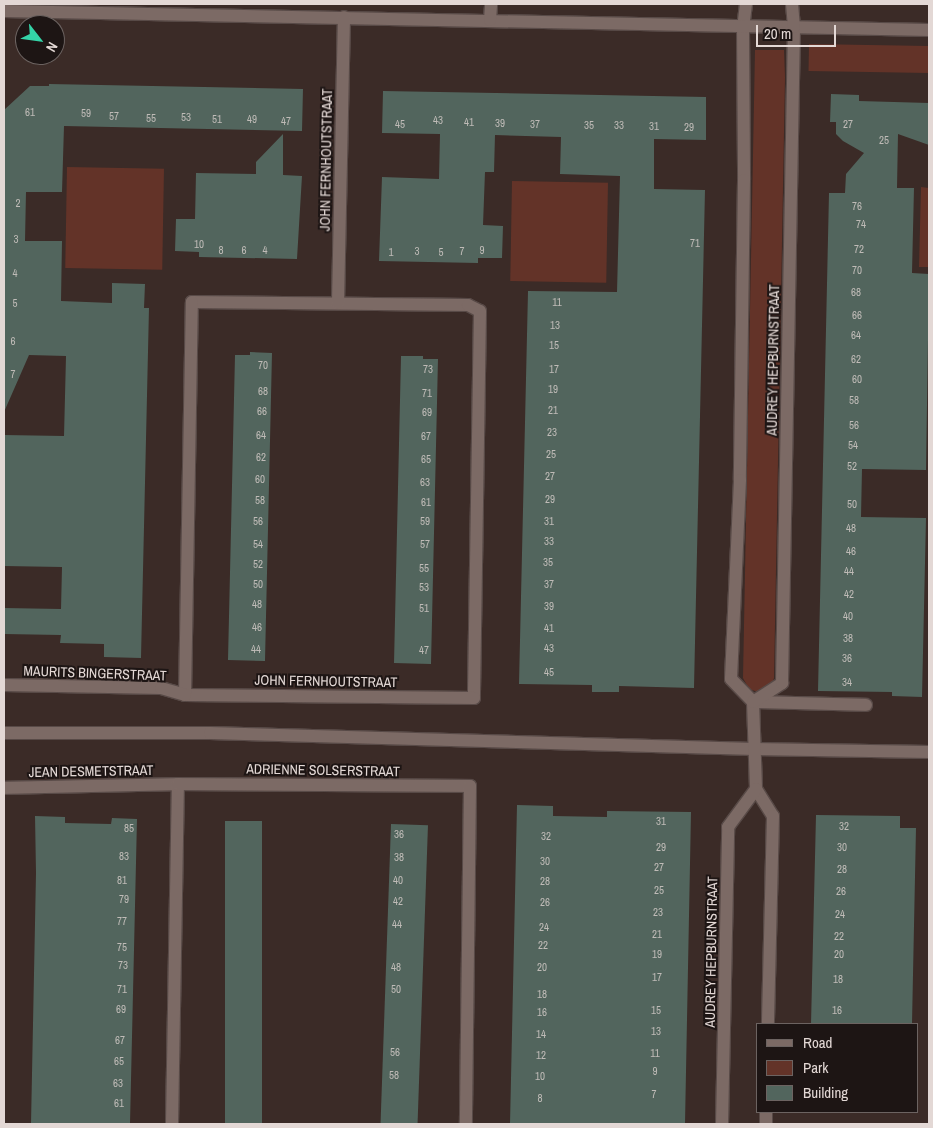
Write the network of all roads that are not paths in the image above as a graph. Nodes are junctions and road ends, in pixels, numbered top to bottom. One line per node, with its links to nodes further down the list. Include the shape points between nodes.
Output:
1 (491, 4): 7 (street)
2 (746, 4): 8 (street)
3 (792, 4): 9 (street, AUDREY HEPBURNSTRAAT)
4 (187, 9): 5 (street); 6 (street)
5 (4, 11)
6 (344, 17): 7 (street); 11 (street, JOHN FERNHOUTSTRAAT)
7 (490, 20): 8 (street)
8 (743, 27): 9 (street); 14 (street, via 740,460 731,680)
9 (794, 27): 10 (street); 14 (street, AUDREY HEPBURNSTRAAT, via 782,683)
10 (929, 30)
11 (338, 303): 13 (street, JOHN FERNHOUTSTRAAT, via 192,302); 13 (street, JOHN FERNHOUTSTRAAT, via 468,305 480,311 474,698)
12 (4, 685): 13 (street, MAURITS BINGERSTRAAT, via 161,688)
13 (184, 695)
14 (753, 702): 15 (street); 17 (street)
15 (866, 705)
16 (4, 733): 17 (street, via 210,733)
17 (754, 749): 18 (street); 21 (street)
18 (929, 752)
19 (178, 784): 20 (street, JEAN DESMETSTRAAT); 23 (street); 24 (street, ADRIENNE SOLSERSTRAAT, via 470,786)
20 (4, 788)
21 (756, 789): 22 (street, via 773,816); 25 (street, AUDREY HEPBURNSTRAAT, via 728,827)
22 (768, 1023)
23 (172, 1124)
24 (466, 1124)
25 (722, 1124)

